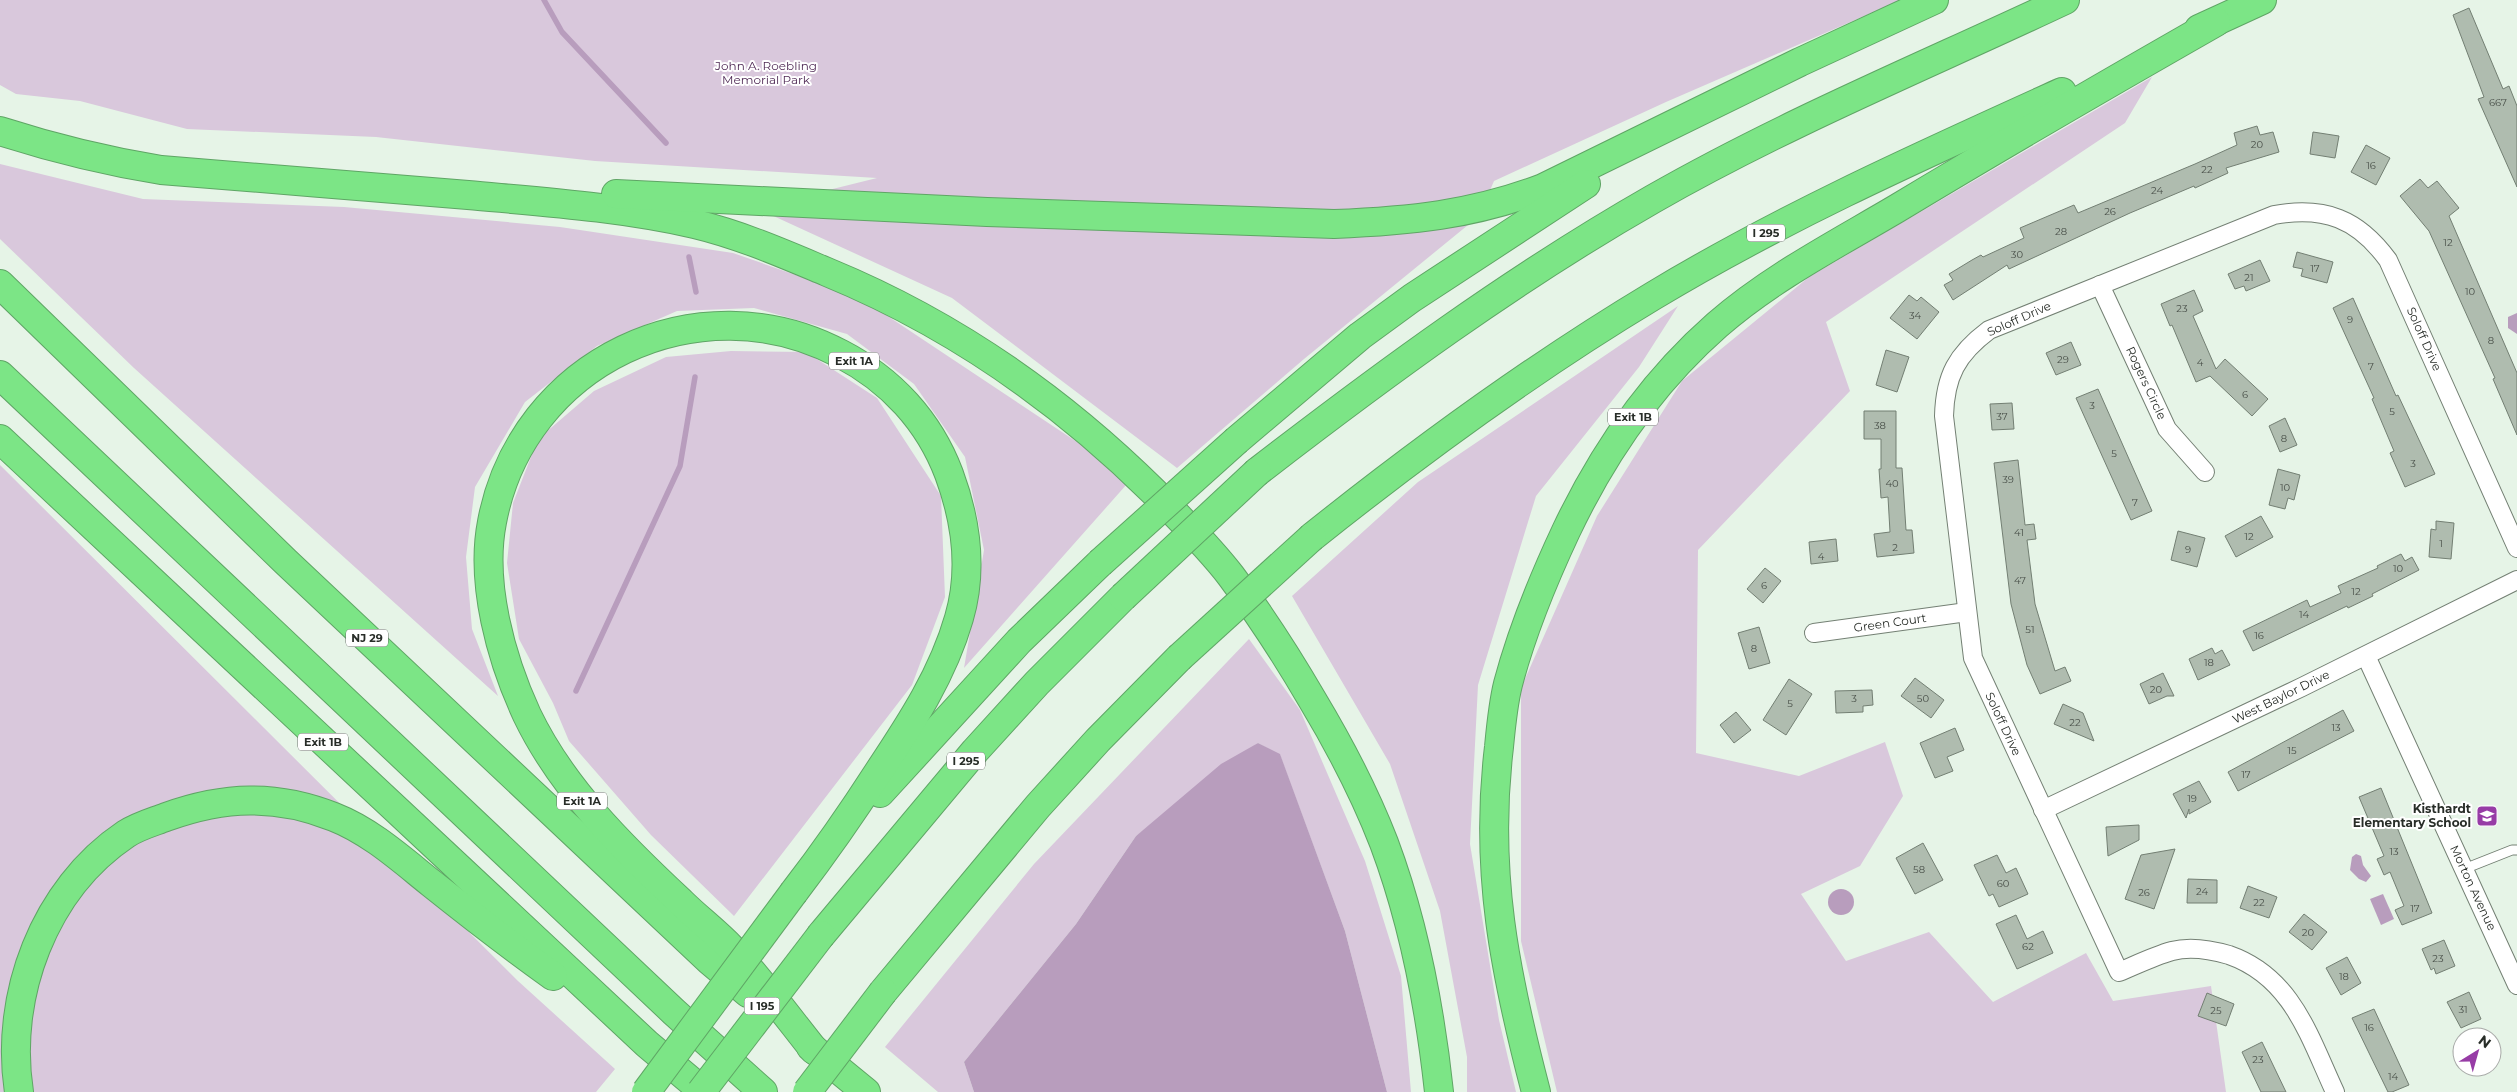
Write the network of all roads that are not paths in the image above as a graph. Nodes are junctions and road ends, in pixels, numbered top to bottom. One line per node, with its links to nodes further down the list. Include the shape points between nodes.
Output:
1 (1934, 0): 5 (highway)
2 (2065, 0): 27 (highway, I 295, bridge, via 1832,106 1652,200 1533,271 1456,322 1257,472 1122,596 981,744 821,935)
3 (2262, 0): 4 (highway, I 295)
4 (2216, 22): 29 (highway, I 295, bridge, via 1847,192 1732,251 1578,342 1432,444 1312,538 1179,658 1098,740 1038,806 883,992); 32 (highway, Exit 1B, via 2014,138 1756,294 1680,361 1646,399 1610,448 1551,562 1527,623 1508,685 1496,766 1494,864 1501,939 1513,1004)
5 (1695, 114): 7 (highway, via 1572,175 1502,204 1383,222 1334,224 997,213 622,194); 19 (highway, bridge, via 1412,298 1302,383 1100,563 1019,641)
6 (0, 131): 7 (highway, via 46,146 161,170)
7 (411, 190): 31 (highway, via 635,212 741,237 859,285 919,315 1033,386 1073,417 1157,496 1229,573 1288,658 1326,723 1384,842 1406,913 1423,981)
8 (0, 284): 22 (highway, NJ 29, via 285,561)
9 (2100, 285): 12 (street, Rogers Circle, via 2168,429); 13 (street, Soloff Drive, via 2274,215 2315,212 2335,216 2358,228 2375,242 2388,260); 15 (street, Soloff Drive, via 1989,330 1959,358 1949,377 1944,416)
10 (0, 375): 28 (highway, via 674,1012)
11 (0, 439): 24 (highway, Exit 1B)
12 (2205, 472)
13 (2517, 548)
14 (2517, 580): 17 (street, West Baylor Drive)
15 (1967, 612): 16 (street, Green Court); 18 (street, Soloff Drive, via 1973,658)
16 (1814, 633)
17 (2366, 656): 18 (street, West Baylor Drive); 21 (street, Morton Avenue)
18 (2043, 810): 33 (street, Soloff Drive, via 2119,972 2173,951 2196,949 2242,960 2278,985 2292,1003)
19 (831, 845): 22 (highway, Exit 1A, via 913,720 935,680 960,615 966,577 966,548 962,514 943,459 907,404 880,378 821,344 784,332 743,326 713,326 672,332 638,342 606,357 579,377 549,405 511,459 491,525 488,556 494,615 526,713 567,782 678,900); 26 (highway, bridge)
20 (2517, 850): 21 (lane)
21 (2464, 869): 23 (street, Morton Avenue)
22 (720, 955): 30 (highway, Exit 1A, via 814,1050)
23 (2516, 982)
24 (647, 1044): 25 (highway, via 369,836 336,817 302,806 239,799 191,808 127,833 74,882 55,909 28,969 19,1005 16,1038); 27 (highway)
25 (19, 1092)
26 (646, 1092)
27 (702, 1092)
28 (763, 1092)
29 (806, 1092)
30 (866, 1092)
31 (1438, 1092)
32 (1536, 1092)
33 (2335, 1092)

